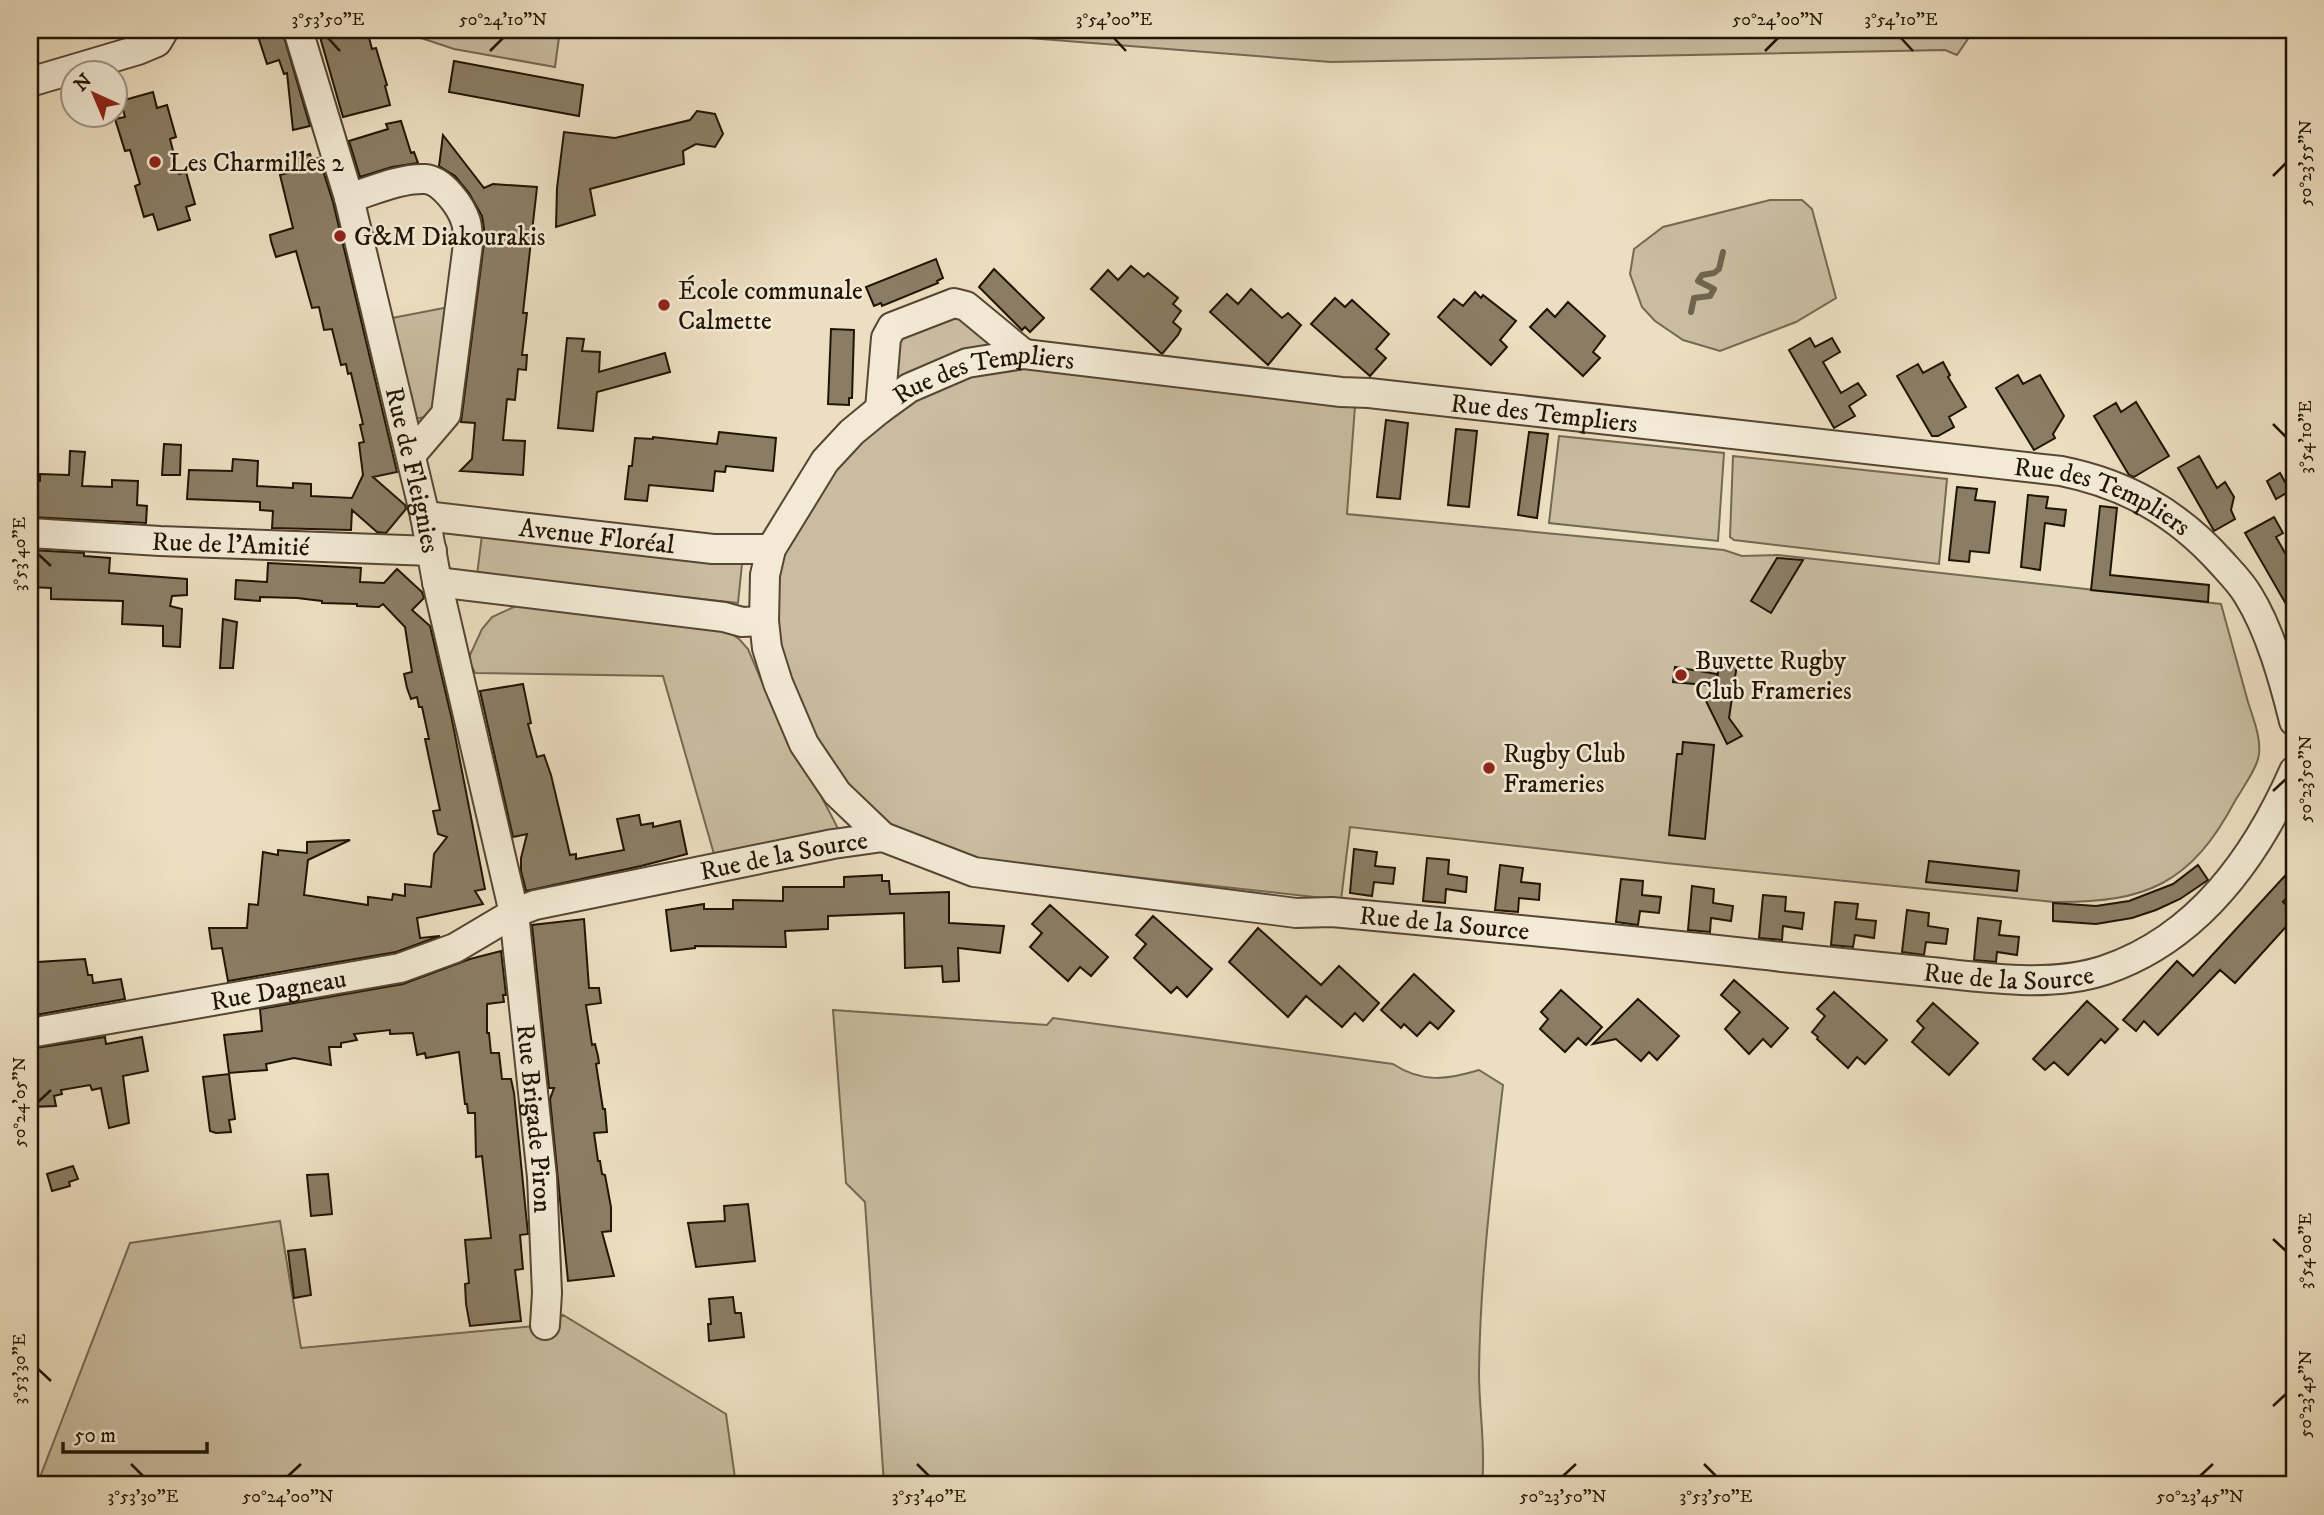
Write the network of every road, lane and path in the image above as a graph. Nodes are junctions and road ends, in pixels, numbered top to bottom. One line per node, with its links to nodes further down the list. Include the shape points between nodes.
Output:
1 (164, 30): 3 (street, via 157,42 138,50)
2 (298, 30): 4 (street, Rue de Fleignies)
3 (30, 82)
4 (349, 198): 7 (street, Rue de Fleignies); 7 (street, via 428,179 446,191 466,221 468,244 446,414)
5 (1024, 354): 6 (street, Rue des Templiers, via 967,363 909,388); 6 (street, via 966,306 954,303 904,322 892,327 886,338); 14 (street, Rue des Templiers, via 2094,478 2162,511 2231,573 2263,625)
6 (880, 409): 11 (street, Rue des Templiers, via 825,461)
7 (411, 455): 8 (street, Rue de Fleignies)
8 (425, 516): 10 (street, Rue de Fleignies); 11 (street, Avenue Floréal, via 713,549)
9 (30, 533): 10 (street, Rue de l'Amitié)
10 (432, 551): 12 (street, Rue de Fleignies)
11 (768, 562): 13 (street)
12 (437, 582): 13 (street, via 741,622); 18 (street, Rue de Fleignies)
13 (764, 621): 17 (street, via 778,683 804,744 837,793)
14 (2293, 713)
15 (2294, 771): 16 (street, Rue de la Source)
16 (2287, 798): 17 (street, Rue de la Source, via 2228,884 2164,941 2108,969 2084,976 2037,979 1974,977 1332,912 1296,913 974,872)
17 (883, 837): 18 (street, Rue de la Source, via 535,905)
18 (514, 913): 19 (street, Rue Dagneau, via 455,948 400,968); 20 (street, Rue Brigade Piron, via 542,1177)
19 (30, 1033)
20 (545, 1325)

